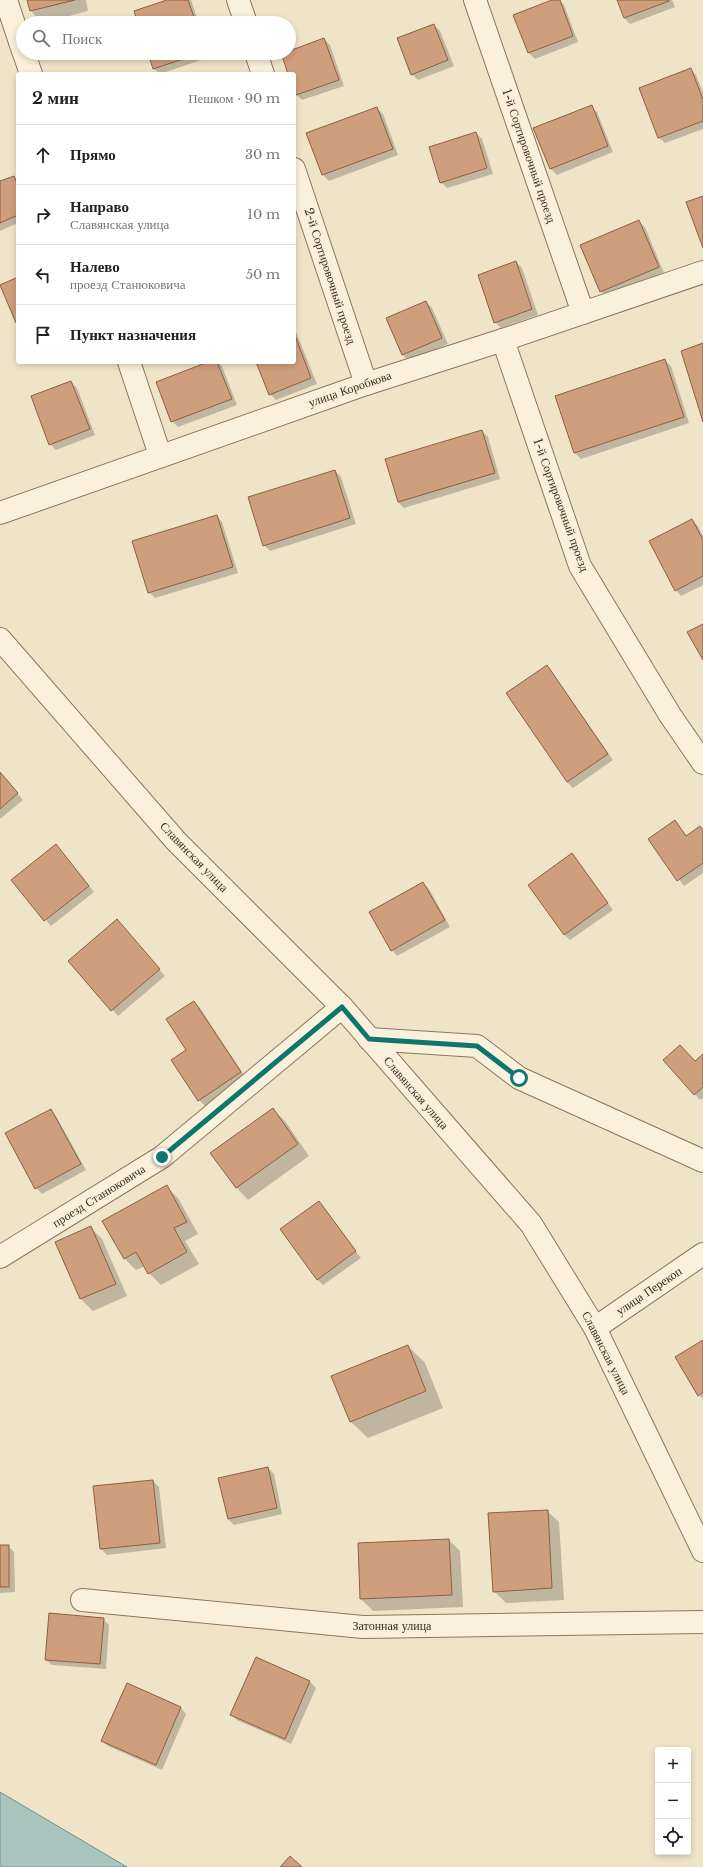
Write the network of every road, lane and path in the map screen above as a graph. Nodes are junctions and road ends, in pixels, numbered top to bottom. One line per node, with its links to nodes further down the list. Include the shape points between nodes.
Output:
1 (6, 0): 5 (street)
2 (238, 0): 4 (street)
3 (475, 0): 12 (street, 1-й Сортировочный проезд)
4 (244, 16)
5 (16, 31)
6 (26, 60): 8 (street)
7 (258, 60): 9 (street)
8 (30, 72)
9 (261, 72)
10 (296, 175): 15 (street, 2-й Сортировочный проезд)
11 (703, 272): 12 (street, улица Коробкова)
12 (583, 313): 13 (street, улица Коробкова)
13 (503, 340): 15 (street, улица Коробкова); 19 (street, 1-й Сортировочный проезд, via 580,566 670,714)
14 (130, 364): 16 (street)
15 (366, 384): 16 (street, улица Коробкова)
16 (160, 455): 17 (street, улица Коробкова)
17 (0, 513)
18 (0, 639): 20 (street, Славянская улица, via 176,840)
19 (703, 763)
20 (342, 1007): 21 (street, Славянская улица); 24 (street, проезд Станюковича, via 162,1157)
21 (369, 1039): 22 (street, via 477,1046 519,1078); 25 (street, Славянская улица, via 531,1224)
22 (703, 1161)
23 (703, 1254): 25 (street, улица Перекоп)
24 (0, 1257)
25 (595, 1328): 26 (street, Славянская улица)
26 (703, 1551)
27 (82, 1600): 28 (street, Затонная улица, via 363,1627)
28 (703, 1622)

